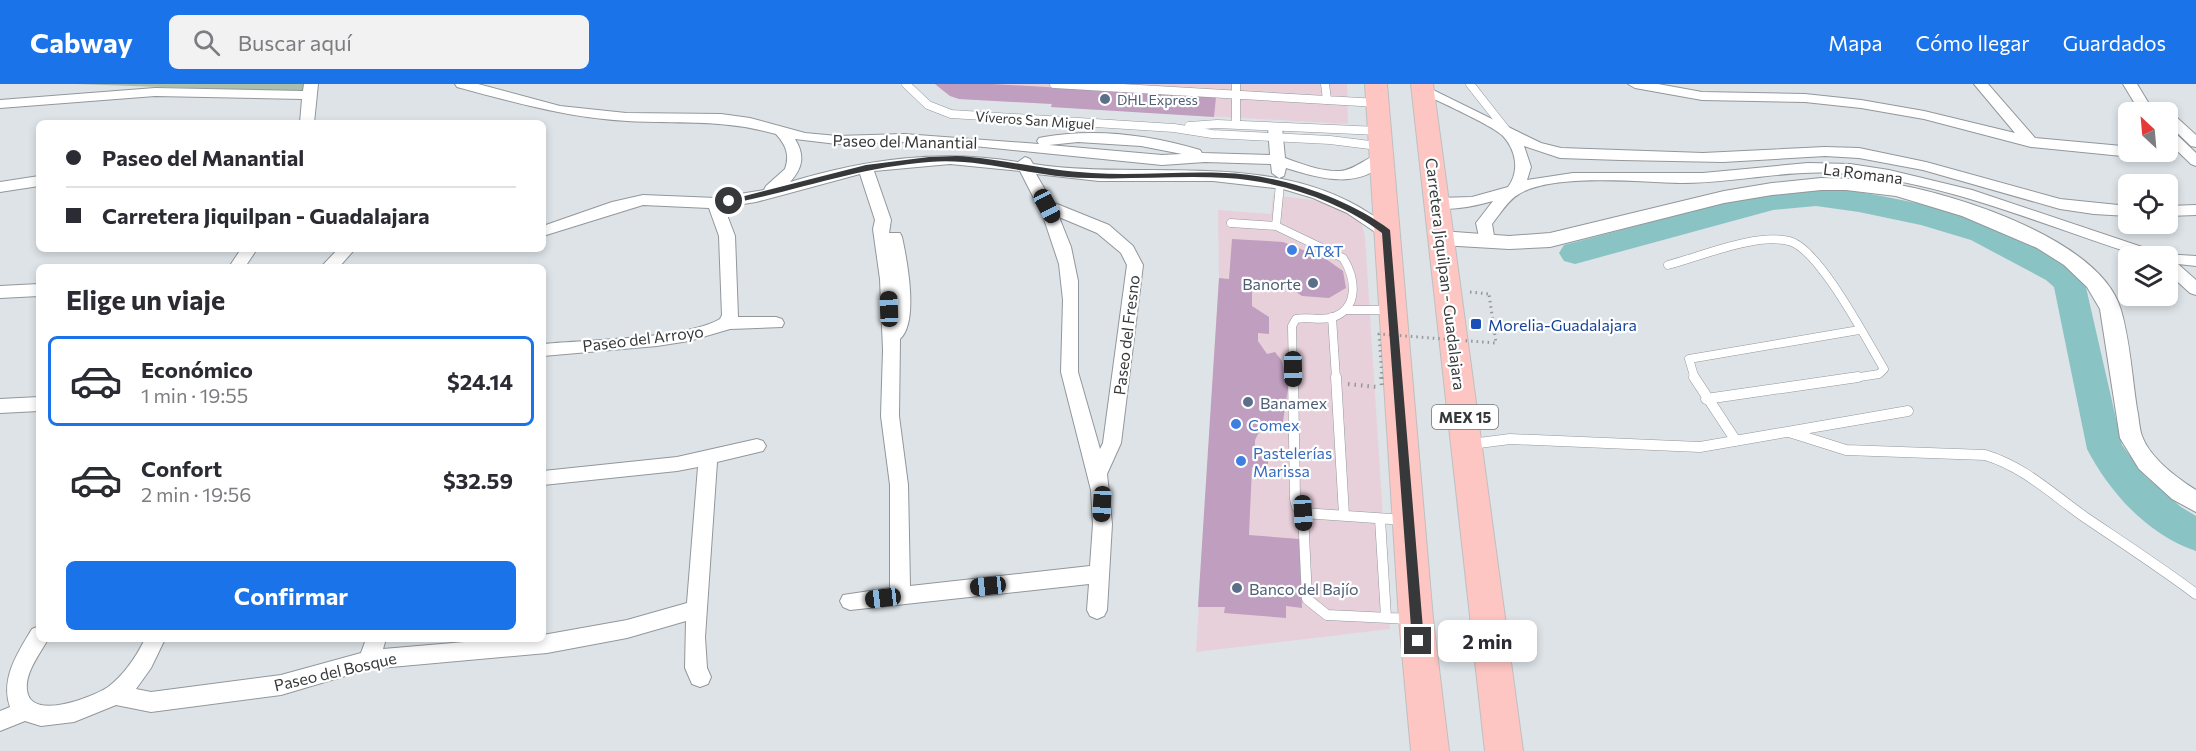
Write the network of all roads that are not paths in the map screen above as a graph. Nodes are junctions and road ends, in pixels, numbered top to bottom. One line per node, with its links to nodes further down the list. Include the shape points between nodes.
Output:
1 (462, 84): 22 (street, Paseo del Manantial, via 560,110 626,117 721,118)
2 (906, 84): 21 (lane, Víveros San Miguel, via 928,105 951,114)
3 (1054, 84): 12 (lane)
4 (1236, 84): 12 (lane)
5 (1325, 84): 14 (lane)
6 (1470, 84): 24 (lane)
7 (1635, 84): 27 (street, via 1702,96 1804,98 1891,108)
8 (1981, 84): 27 (street)
9 (2130, 84): 13 (street)
10 (1422, 86): 24 (street, La Romana); 43 (highway, Carretera Jiquilpan - Guadalajara / MEX 15)
11 (311, 89): 17 (street, via 155,92); 18 (street)
12 (1235, 94): 14 (lane); 20 (lane)
13 (2140, 98): 15 (street); 16 (street)
14 (1327, 99): 19 (lane)
15 (2142, 102)
16 (2146, 102)
17 (0, 104)
18 (307, 120)
19 (1379, 124): 25 (lane, Víveros San Miguel); 25 (lane, Víveros San Miguel, via 1330,140); 32 (street, via 1361,172 1341,176); 53 (highway)
20 (1236, 125): 21 (lane, Víveros San Miguel); 25 (lane, Víveros San Miguel)
21 (1174, 128): 25 (lane, Víveros San Miguel, via 1212,134)
22 (781, 130): 28 (street, Paseo del Manantial, via 837,140 904,138); 41 (street, via 793,143 793,168 773,189)
23 (2178, 130): 30 (street)
24 (1507, 131): 31 (street, La Romana); 39 (street, via 1523,159 1524,171)
25 (1276, 132): 32 (street)
26 (2178, 141): 30 (street)
27 (2031, 142): 29 (street)
28 (1027, 147): 32 (street, Paseo del Manantial, via 1049,140 1096,139 1164,145 1205,157); 34 (street)
29 (2118, 151)
30 (2194, 151)
31 (1560, 153): 35 (street, via 1551,164); 44 (street, La Romana, via 1725,157 1807,151 1860,153)
32 (1278, 161): 37 (street)
33 (866, 168): 34 (street, Paseo del Manantial, via 929,159 968,159); 41 (street, Paseo del Manantial); 90 (street, via 883,220 887,263)
34 (1026, 169): 37 (street, Paseo del Manantial, via 1096,176 1225,175); 45 (street)
35 (1560, 179): 39 (street, La Romana); 51 (street, La Romana, via 1698,178 1811,167 1848,169 1921,181)
36 (36, 182): 38 (street)
37 (1280, 184): 50 (lane); 53 (street, Paseo del Manantial, via 1350,208)
38 (0, 188): 40 (street)
39 (1514, 190): 43 (street, La Romana, via 1472,202); 55 (street, via 1484,223)
40 (36, 193)
41 (744, 200): 42 (street, Paseo del Manantial)
42 (714, 202): 52 (street, Paseo del Manantial, via 642,200); 69 (street, Paseo del Arroyo, via 727,236)
43 (1437, 203): 54 (highway, Carretera Jiquilpan - Guadalajara / MEX 15)
44 (2063, 204): 46 (street, La Romana); 51 (street)
45 (1047, 206): 82 (street, via 1062,240 1069,272 1071,383); 82 (street, Paseo del Fresno, via 1103,229 1127,250 1134,265 1112,443)
46 (2118, 211)
47 (2178, 211): 48 (street)
48 (2194, 212)
49 (1231, 223): 50 (lane)
50 (1276, 226): 66 (lane, via 1343,258 1354,281 1353,297)
51 (2064, 226): 56 (street, La Romana)
52 (546, 230)
53 (1387, 232): 67 (highway)
54 (1441, 238): 55 (street); 79 (highway, Carretera Jiquilpan - Guadalajara / MEX 15)
55 (1487, 242): 84 (street, via 1550,240 1704,201 1822,184 1896,191 1964,210 2042,242 2096,283 2110,309 2131,438 2147,463)
56 (2125, 246)
57 (344, 252): 60 (street)
58 (2178, 259): 59 (street)
59 (2196, 261)
60 (332, 264)
61 (1668, 265): 71 (lane, via 1770,238 1791,241 1810,253 1821,267)
62 (2178, 274): 63 (street)
63 (2196, 289)
64 (36, 290): 65 (street)
65 (0, 292)
66 (1345, 310): 67 (lane); 68 (lane)
67 (1393, 310): 87 (highway)
68 (1332, 317): 85 (lane, via 1296,319 1292,326 1295,499); 86 (lane)
69 (727, 323): 70 (street); 72 (street, Paseo del Arroyo, via 657,340)
70 (776, 323)
71 (1859, 330): 73 (lane, via 1693,357 1687,363); 73 (lane, via 1884,369 1879,374)
72 (546, 350)
73 (1706, 399): 78 (lane)
74 (36, 404): 75 (street)
75 (0, 406)
76 (1908, 411): 77 (lane)
77 (1789, 432): 78 (lane); 89 (lane, via 1846,450 2003,459)
78 (1736, 441): 79 (lane, via 1700,447 1510,440)
79 (1468, 444): 105 (highway, Carretera Jiquilpan - Guadalajara / MEX 15)
80 (757, 446): 81 (street)
81 (708, 458): 83 (street, via 637,470); 92 (street)
82 (1098, 474): 88 (street, via 1102,504)
83 (546, 478)
84 (2196, 502)
85 (1303, 513): 86 (lane); 94 (lane, via 1307,599 1327,615)
86 (1344, 515): 87 (lane)
87 (1394, 519): 94 (lane); 95 (highway)
88 (1099, 574): 90 (street); 93 (street)
89 (2196, 594)
90 (900, 596): 91 (street)
91 (850, 602)
92 (696, 609): 99 (street, Paseo del Bosque, via 548,644); 100 (street, via 695,654)
93 (1097, 610)
94 (1386, 617): 95 (lane)
95 (1416, 619): 104 (highway)
96 (36, 640): 102 (street, via 16,688)
97 (154, 642): 101 (street, via 130,681)
98 (375, 642): 99 (street)
99 (369, 660): 101 (street, Paseo del Bosque, via 281,685 226,693 151,702)
100 (700, 676)
101 (114, 695): 102 (street, via 93,707 68,714 46,716)
102 (25, 711): 103 (street)
103 (0, 721)
104 (1430, 751)
105 (1504, 751)

